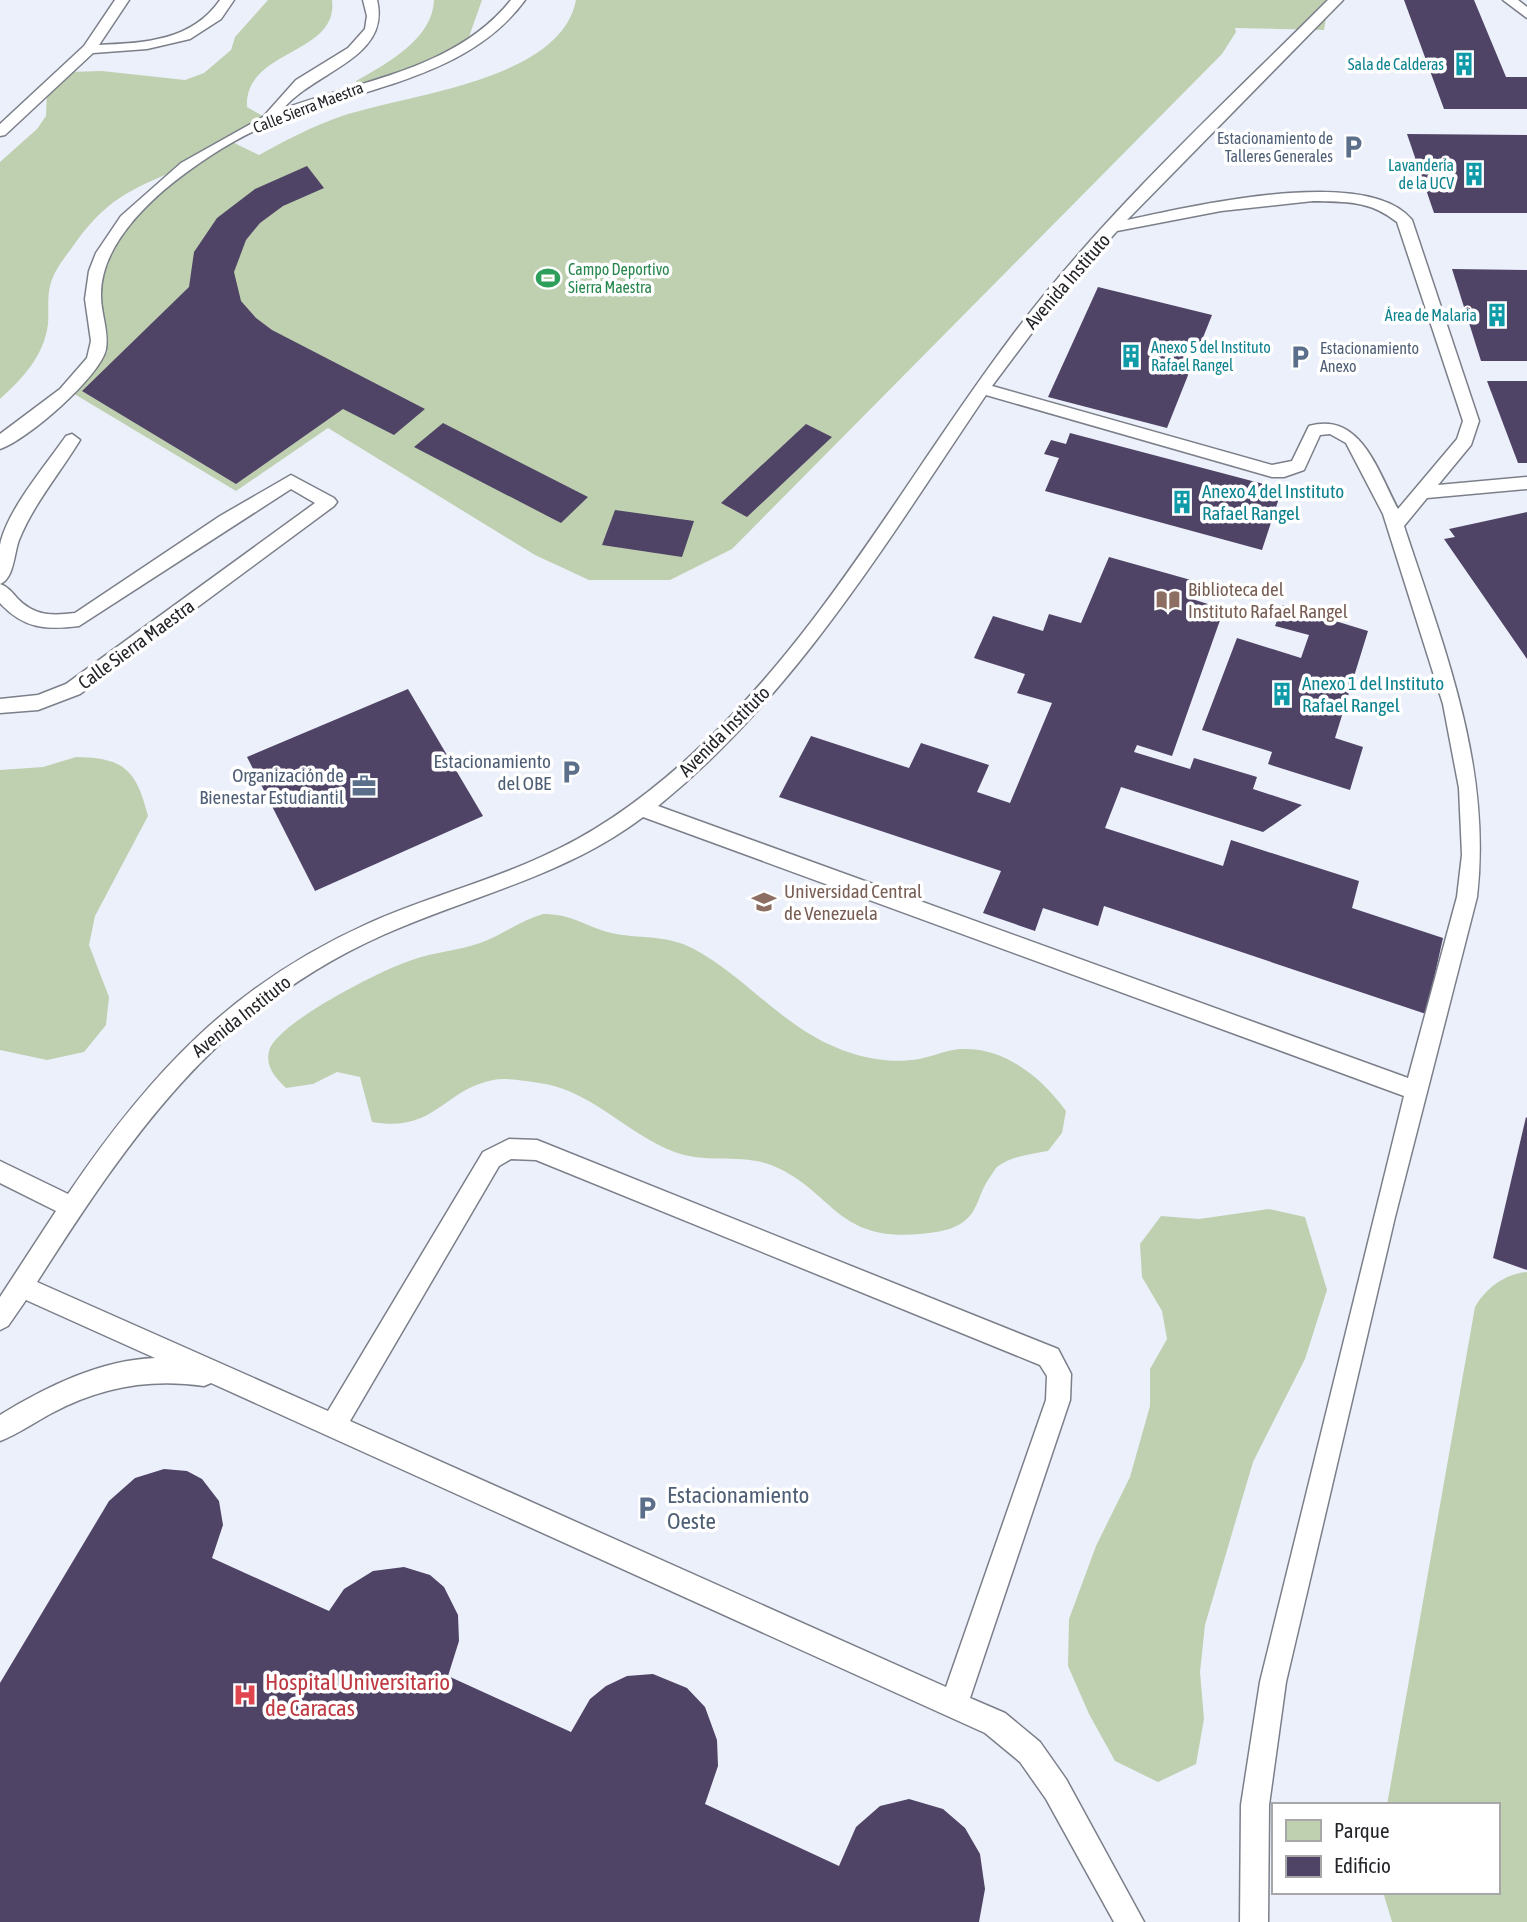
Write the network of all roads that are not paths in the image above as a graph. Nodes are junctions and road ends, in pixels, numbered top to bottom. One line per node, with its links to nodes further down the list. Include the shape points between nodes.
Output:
1 (122, 0): 8 (lane)
2 (227, 0): 8 (lane, via 211,20 156,45)
3 (370, 0): 9 (lane, via 375,10 362,43 291,90)
4 (518, 0): 9 (lane, Calle Sierra Maestra, via 494,30 464,51)
5 (1336, 0): 11 (lane, Avenida Instituto)
6 (1510, 0): 7 (lane)
7 (1527, 14)
8 (89, 49): 10 (lane)
9 (268, 120): 14 (lane, Calle Sierra Maestra, via 185,167 147,198 120,229 99,264 93,292 100,341 94,360)
10 (0, 132)
11 (1114, 227): 12 (lane, Avenida Instituto, via 1020,337); 16 (lane, via 1296,198 1356,198 1399,211 1471,421 1465,441)
12 (983, 389): 17 (lane, via 1272,471 1294,471 1315,430 1332,428 1352,439); 21 (lane, Avenida Instituto, via 823,621 768,689 714,746)
13 (72, 440): 18 (lane, via 36,491 5,549)
14 (0, 443)
15 (1527, 483): 16 (lane)
16 (1423, 492): 17 (lane)
17 (1395, 525): 22 (lane, via 1452,704 1469,788 1471,823 1471,881)
18 (0, 577)
19 (0, 591): 20 (lane, Calle Sierra Maestra, via 20,613 50,623 79,619 291,481 328,502 73,689 30,705)
20 (0, 706)
21 (641, 808): 22 (lane); 24 (lane, Avenida Instituto, via 547,864 351,941 270,988 207,1038 170,1075)
22 (1416, 1091): 32 (lane, via 1273,1682 1255,1805)
23 (0, 1172): 24 (lane)
24 (74, 1208): 25 (lane, Avenida Instituto)
25 (21, 1286): 26 (lane, Avenida Instituto); 27 (lane)
26 (0, 1318)
27 (240, 1384): 28 (lane); 29 (lane, via 200,1373 136,1373 66,1393)
28 (333, 1427): 30 (lane); 30 (lane, via 491,1159 509,1149 537,1150 1049,1357 1059,1374 1058,1400)
29 (0, 1429)
30 (954, 1703): 31 (lane, via 995,1723 1030,1752 1056,1789)
31 (1130, 1922)
32 (1254, 1922)

